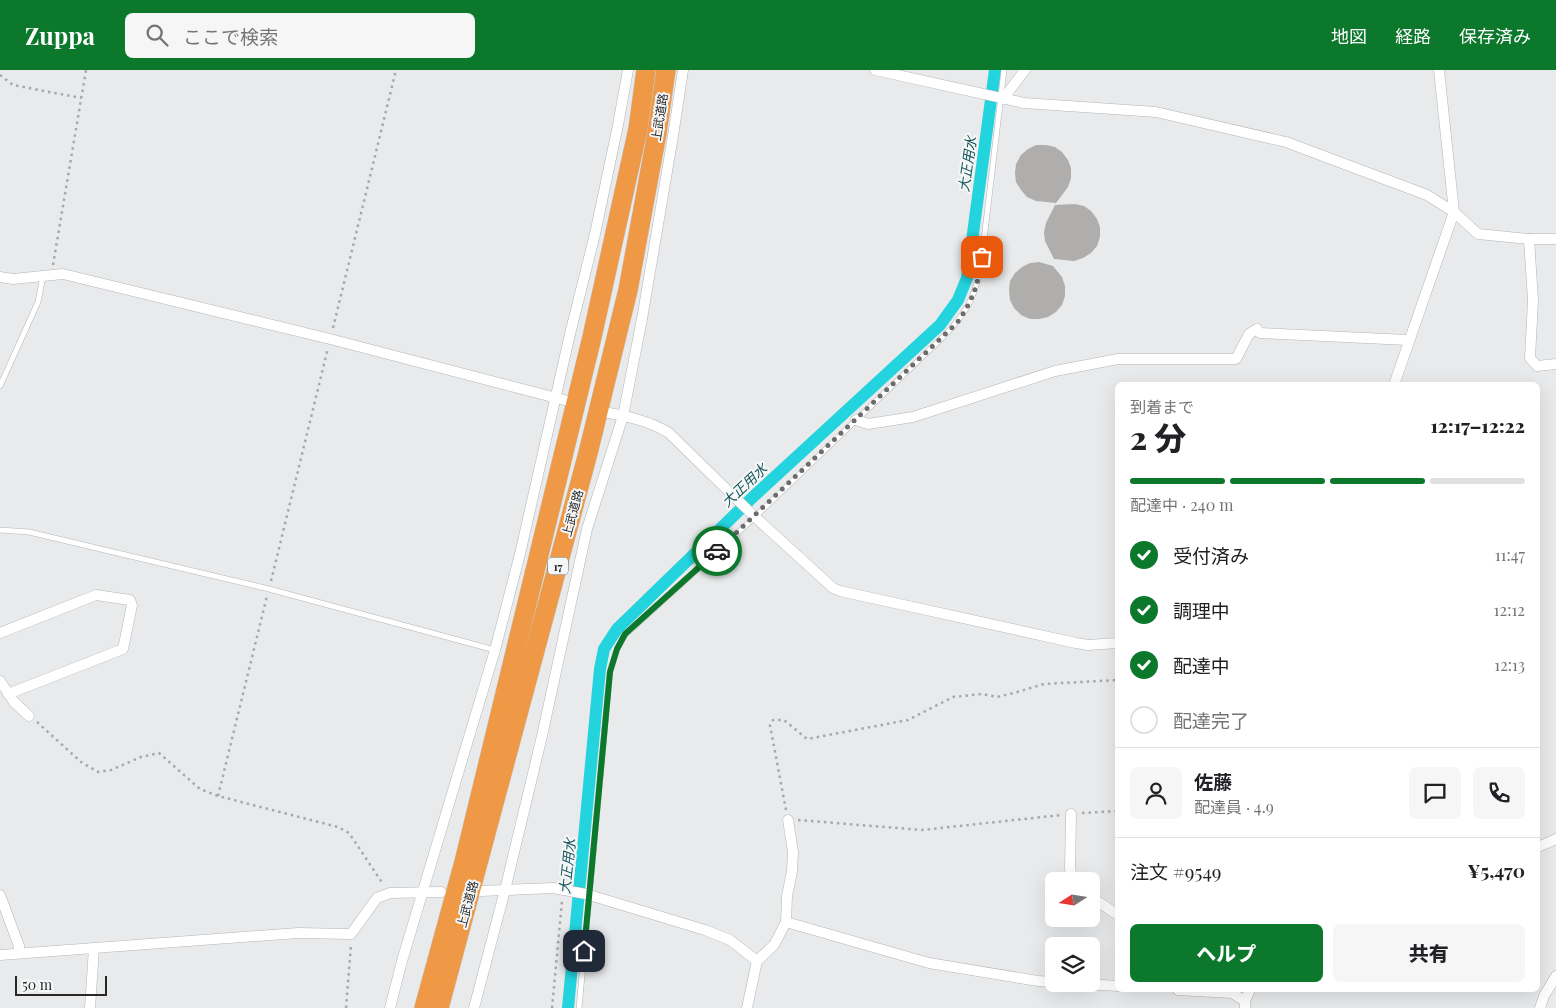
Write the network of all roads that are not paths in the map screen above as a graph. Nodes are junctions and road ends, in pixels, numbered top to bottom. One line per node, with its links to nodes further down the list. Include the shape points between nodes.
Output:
1 (628, 70): 19 (street, via 595,234)
2 (646, 70): 56 (highway, 上武道路 / 17, via 638,128 592,338 464,862)
3 (666, 70): 56 (highway, 上武道路 / 17, via 628,290 586,462)
4 (683, 70): 22 (street)
5 (875, 70): 9 (street)
6 (1004, 70): 9 (lane)
7 (1025, 70): 9 (street)
8 (1439, 70): 10 (street)
9 (1001, 98): 10 (street, via 1024,104 1156,112 1286,142 1427,195); 23 (lane, via 979,281 970,304 957,323)
10 (1454, 212): 11 (street, via 1478,234); 15 (street)
11 (1529, 239): 12 (street); 16 (street, via 1533,300 1530,358 1537,366)
12 (1556, 239)
13 (47, 275): 14 (street, via 14,279); 18 (lane); 19 (street, via 63,274)
14 (0, 277)
15 (1408, 340): 17 (street); 23 (street, via 1260,333 1257,329 1249,334 1236,359 1118,359 1055,371 913,417 868,424)
16 (1556, 364)
17 (1395, 382)
18 (0, 386)
19 (556, 398): 20 (street); 28 (street)
20 (568, 401)
21 (604, 412): 22 (street)
22 (623, 416): 24 (street, via 669,433); 37 (street, via 586,529)
23 (856, 420): 24 (lane)
24 (753, 515): 27 (street, via 829,585 840,591 1076,643); 41 (lane, via 625,634 617,649 610,672)
25 (0, 530): 28 (lane, via 29,532 269,589)
26 (0, 633): 30 (street, via 96,595 130,600 132,605 124,649)
27 (1115, 643)
28 (495, 650): 40 (street)
29 (0, 681): 30 (street)
30 (8, 694): 31 (street)
31 (29, 716)
32 (1071, 814): 36 (street)
33 (788, 820): 45 (street, via 793,852)
34 (1556, 839): 35 (street)
35 (1540, 846)
36 (1071, 872)
37 (505, 890): 38 (street); 41 (street, via 553,888); 61 (street)
38 (481, 891)
39 (441, 892): 40 (street)
40 (423, 893): 46 (street, via 390,893 377,898 351,934 298,933); 59 (street)
41 (588, 894): 49 (street, via 705,930 730,940); 62 (lane)
42 (0, 895): 47 (street)
43 (1100, 903): 44 (street)
44 (1115, 913)
45 (786, 922): 49 (street, via 774,945); 51 (street, via 929,964)
46 (94, 948): 47 (street); 58 (street)
47 (20, 953): 48 (street)
48 (0, 955)
49 (757, 960): 63 (street)
50 (1556, 976): 64 (street)
51 (1045, 981)
52 (1100, 985): 53 (street)
53 (1115, 986)
54 (1214, 992): 57 (street, via 1232,993)
55 (1249, 992): 57 (street)
56 (437, 1000): 60 (highway, 17)
57 (1245, 1004)
58 (90, 1008)
59 (390, 1008)
60 (423, 1008)
61 (474, 1008)
62 (579, 1008)
63 (747, 1008)
64 (1540, 1008)

